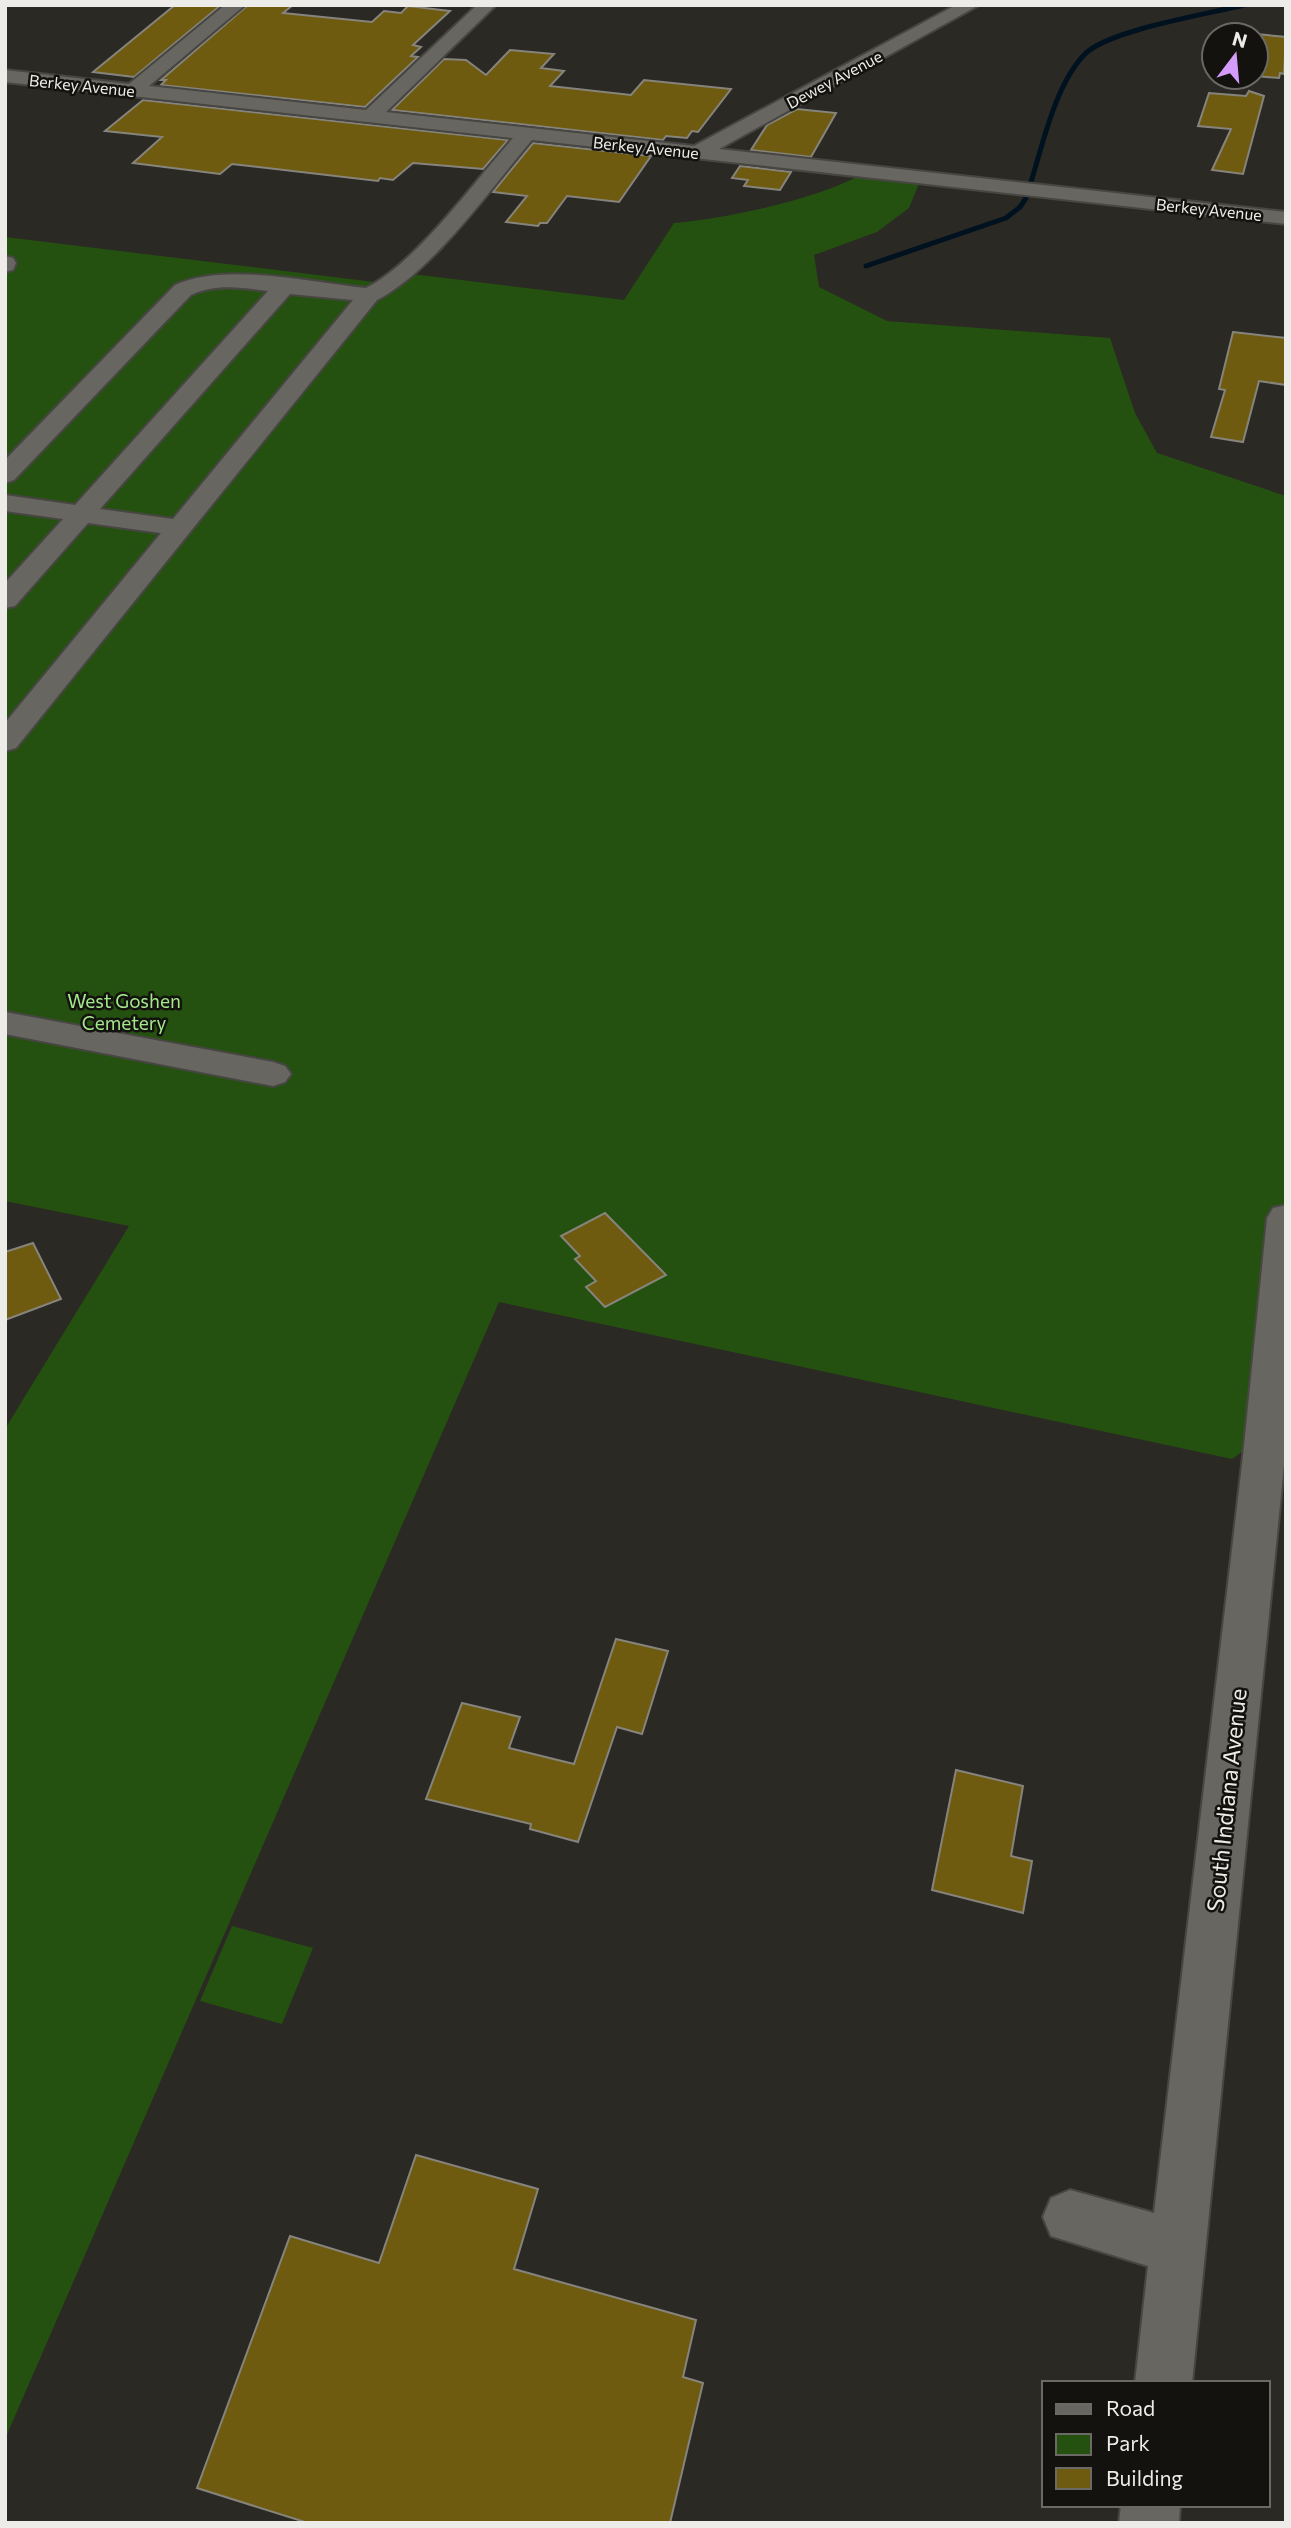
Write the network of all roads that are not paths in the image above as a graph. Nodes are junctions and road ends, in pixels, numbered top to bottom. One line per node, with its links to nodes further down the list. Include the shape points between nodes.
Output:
1 (236, 5): 5 (street)
2 (487, 5): 6 (street)
3 (970, 5): 8 (street, Dewey Avenue)
4 (5, 76): 5 (street, Berkey Avenue)
5 (132, 91): 6 (street, Berkey Avenue)
6 (370, 117): 7 (street, Berkey Avenue)
7 (527, 134): 8 (street, Berkey Avenue); 11 (street, via 428,248 391,284)
8 (697, 153): 9 (street, Berkey Avenue)
9 (1286, 218)
10 (285, 286): 11 (street); 12 (street, via 225,280 183,290); 14 (street)
11 (369, 295): 15 (street)
12 (5, 475)
13 (5, 503): 14 (street)
14 (82, 514): 15 (street); 16 (street)
15 (179, 528): 17 (street)
16 (5, 600)
17 (10, 730)
18 (5, 1023): 19 (street)
19 (273, 1074)
20 (1286, 1218): 22 (street, South Indiana Avenue, via 1263,1470)
21 (1070, 2217): 22 (street)
22 (1177, 2246): 23 (street, South Indiana Avenue)
23 (1163, 2381)

